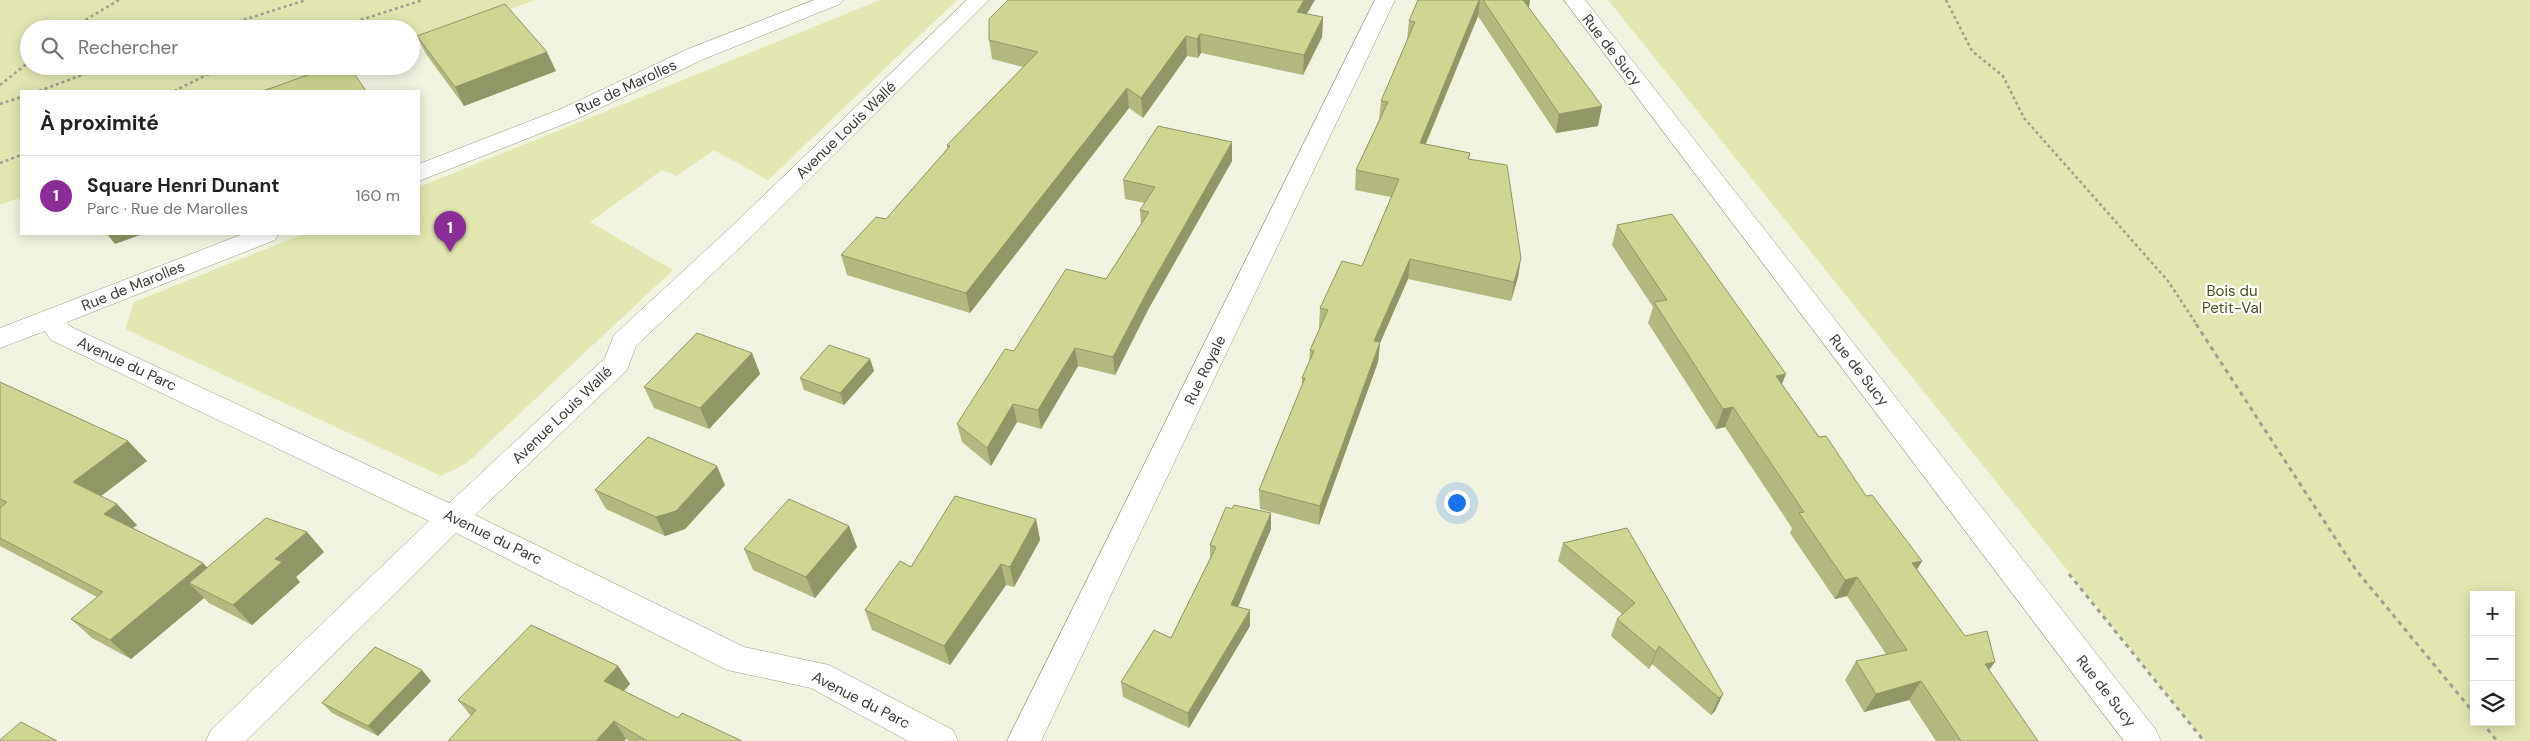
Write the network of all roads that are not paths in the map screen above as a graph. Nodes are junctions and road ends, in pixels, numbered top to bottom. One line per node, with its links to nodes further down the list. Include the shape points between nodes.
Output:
1 (833, 0): 5 (street, Rue de Marolles, via 696,54 569,114)
2 (979, 0): 9 (street, Avenue Louis Wallé, via 742,232 624,342 617,363)
3 (1385, 0): 12 (street, Rue Royale)
4 (1574, 0): 13 (street, Rue de Sucy)
5 (420, 173)
6 (263, 235): 7 (street, Rue de Marolles)
7 (51, 318): 8 (street, Rue de Marolles); 9 (street, Avenue du Parc, via 60,333)
8 (0, 338)
9 (452, 518): 10 (street, Avenue Louis Wallé); 11 (street, Avenue du Parc, via 739,660 817,675)
10 (223, 741)
11 (941, 741)
12 (1024, 741)
13 (2144, 741)

